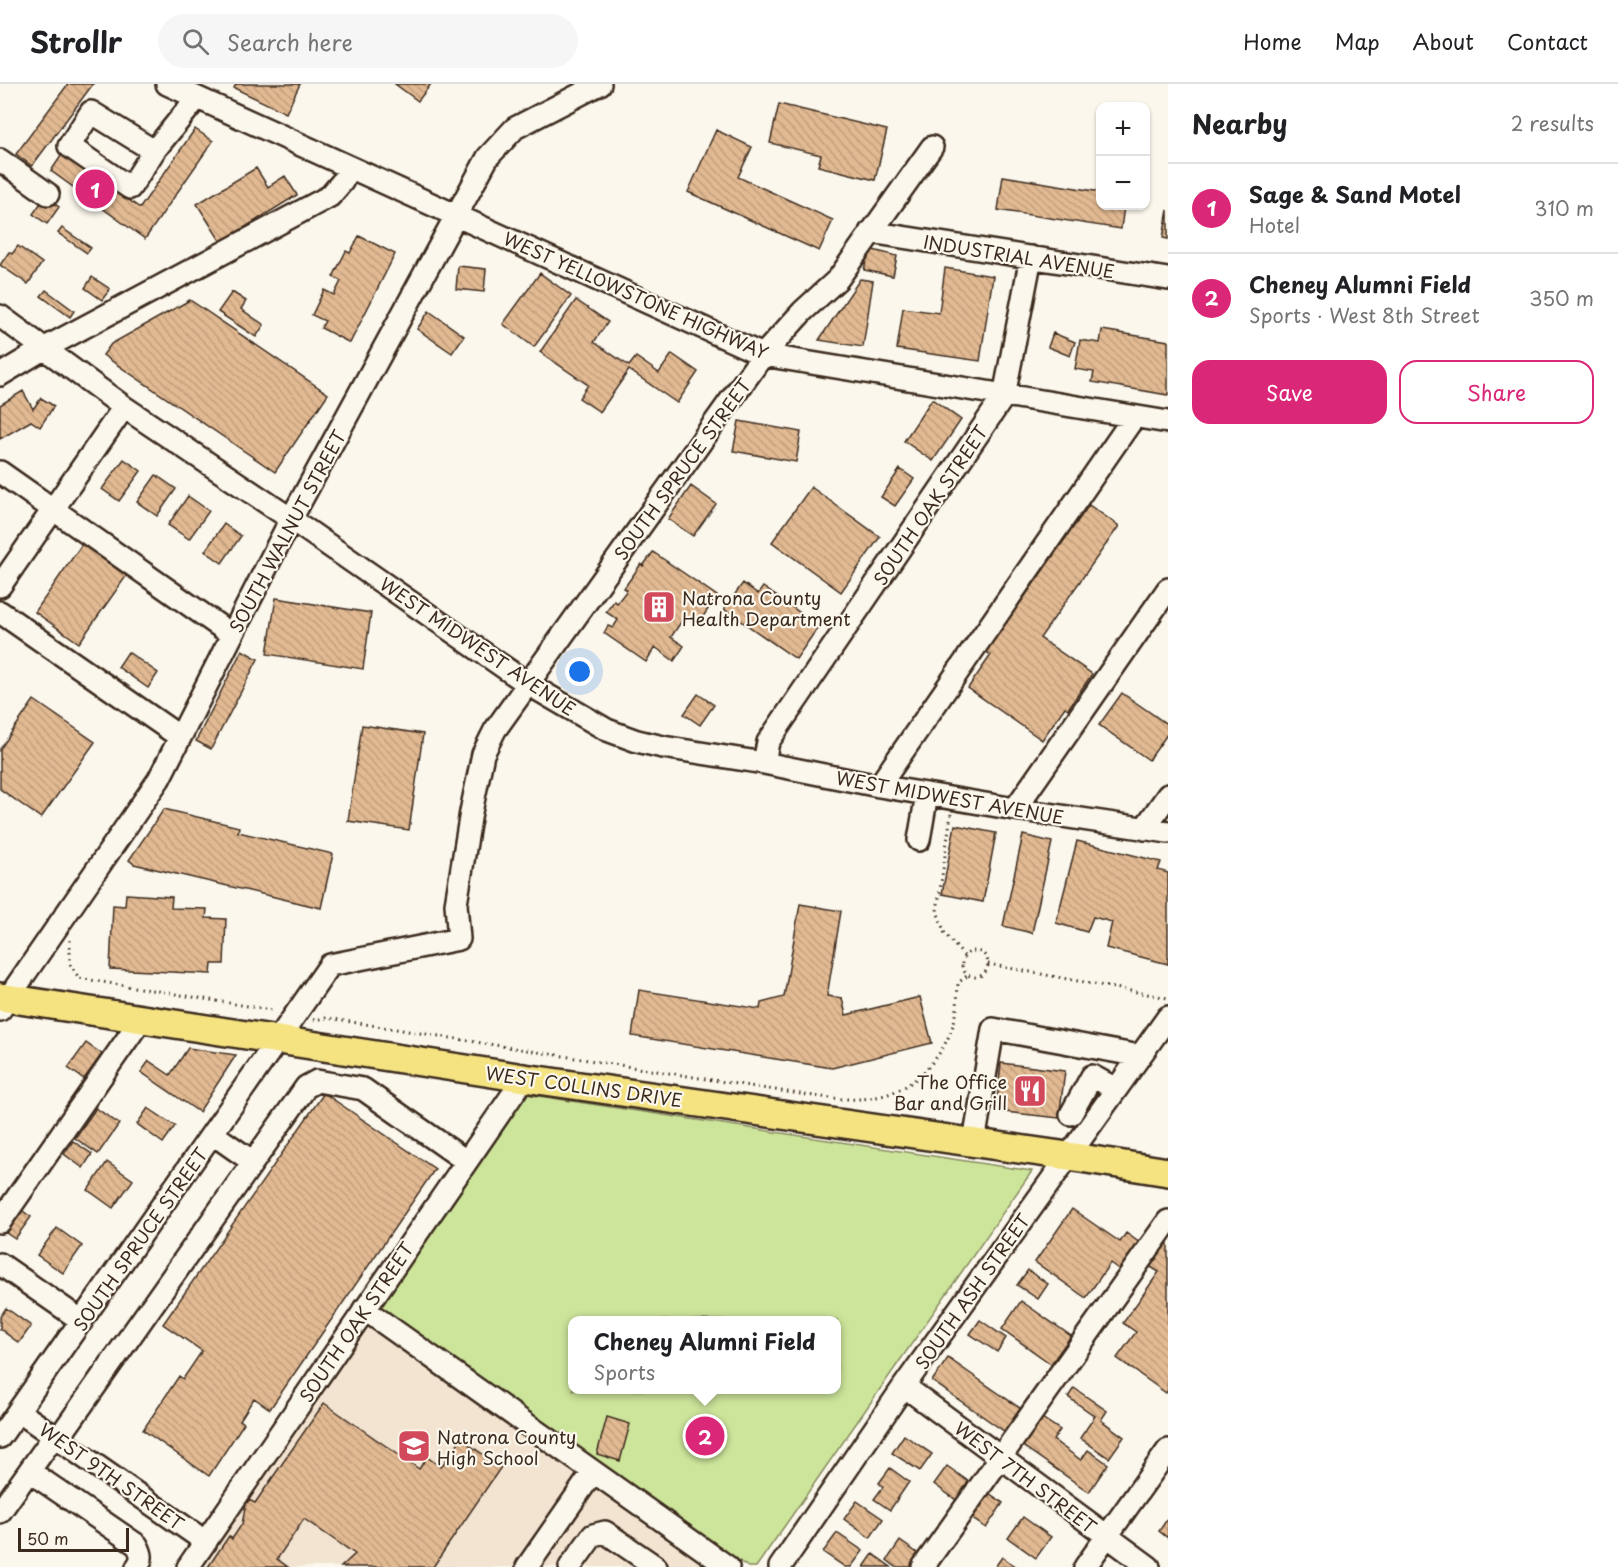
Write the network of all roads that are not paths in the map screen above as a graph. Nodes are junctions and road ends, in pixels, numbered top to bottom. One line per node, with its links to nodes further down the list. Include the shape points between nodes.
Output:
1 (167, 84): 3 (street, WEST YELLOWSTONE HIGHWAY)
2 (600, 84): 9 (street, SOUTH WALNUT STREET, via 515,128 488,157)
3 (197, 98): 5 (street); 7 (street, WEST YELLOWSTONE HIGHWAY)
4 (932, 147): 10 (street, SOUTH SPRUCE STREET)
5 (154, 151)
6 (0, 160): 8 (street)
7 (350, 168): 9 (street, WEST YELLOWSTONE HIGHWAY); 14 (street, via 330,196)
8 (48, 194)
9 (457, 216): 15 (street, WEST YELLOWSTONE HIGHWAY); 23 (street, SOUTH WALNUT STREET)
10 (870, 232): 11 (street, INDUSTRIAL AVENUE); 15 (street, SOUTH SPRUCE STREET, via 838,279)
11 (1031, 258): 12 (street, INDUSTRIAL AVENUE); 17 (street, SOUTH OAK STREET)
12 (1168, 279)
13 (0, 316): 14 (street, WEST MIDWEST AVENUE)
14 (45, 348): 16 (street); 18 (street, WEST MIDWEST AVENUE)
15 (763, 355): 17 (street, WEST YELLOWSTONE HIGHWAY); 28 (street, SOUTH SPRUCE STREET)
16 (0, 375)
17 (1005, 396): 19 (street, WEST YELLOWSTONE HIGHWAY); 30 (street, SOUTH OAK STREET, via 768,742)
18 (124, 407): 22 (street); 23 (street, WEST MIDWEST AVENUE)
19 (1134, 417): 20 (street, WEST YELLOWSTONE HIGHWAY); 31 (street)
20 (1168, 422)
21 (0, 472): 22 (street)
22 (53, 509): 24 (street); 27 (street)
23 (291, 519): 27 (street, SOUTH WALNUT STREET); 28 (street, WEST MIDWEST AVENUE)
24 (0, 586)
25 (1168, 589): 34 (street)
26 (0, 612): 29 (street)
27 (232, 635): 29 (street, SOUTH WALNUT STREET)
28 (528, 684): 30 (street, WEST MIDWEST AVENUE, via 591,722 637,741); 41 (street, SOUTH SPRUCE STREET, via 483,754 456,904 468,938 330,965)
29 (180, 737): 38 (street, SOUTH WALNUT STREET, via 159,779)
30 (764, 763): 31 (street, WEST MIDWEST AVENUE)
31 (879, 786): 33 (street, WEST MIDWEST AVENUE)
32 (1168, 795): 35 (street)
33 (926, 798): 34 (street, WEST MIDWEST AVENUE); 37 (street)
34 (1015, 809): 35 (street, WEST MIDWEST AVENUE)
35 (1144, 829): 36 (street, WEST MIDWEST AVENUE)
36 (1168, 832)
37 (919, 840)
38 (3, 1002): 40 (main road, WEST COLLINS DRIVE)
39 (1168, 1017): 42 (street, SOUTH ASH STREET)
40 (142, 1018): 41 (main road, WEST COLLINS DRIVE); 53 (street)
41 (287, 1029): 43 (main road, WEST COLLINS DRIVE); 46 (street, SOUTH SPRUCE STREET)
42 (1140, 1056): 44 (street, SOUTH ASH STREET); 47 (street, via 993,1029)
43 (524, 1078): 47 (main road, WEST COLLINS DRIVE); 49 (street, SOUTH OAK STREET)
44 (1116, 1089): 45 (street, via 1092,1076); 48 (street, SOUTH ASH STREET)
45 (1071, 1113)
46 (213, 1134): 50 (street); 56 (street, SOUTH SPRUCE STREET)
47 (974, 1142): 48 (main road, WEST COLLINS DRIVE)
48 (1068, 1156): 51 (main road, WEST COLLINS DRIVE); 57 (street, SOUTH ASH STREET)
49 (466, 1161): 50 (street, via 363,1089 317,1082 306,1087); 55 (street, SOUTH OAK STREET)
50 (253, 1162): 60 (street)
51 (1168, 1172)
52 (1168, 1221): 62 (street)
53 (0, 1222)
54 (0, 1264): 56 (street)
55 (364, 1309): 64 (street); 67 (street, SOUTH OAK STREET)
56 (82, 1321): 58 (street, SOUTH SPRUCE STREET)
57 (904, 1386): 62 (street, WEST 7TH STREET); 74 (street, SOUTH ASH STREET)
58 (18, 1411): 59 (street, SOUTH SPRUCE STREET); 60 (street, WEST 9TH STREET)
59 (0, 1437)
60 (56, 1437): 63 (street); 67 (street, WEST 9TH STREET)
61 (1168, 1450): 66 (street)
62 (1001, 1457): 66 (street, WEST 7TH STREET); 75 (street)
63 (29, 1471): 65 (street); 68 (street, via 136,1545 141,1553)
64 (593, 1472): 70 (street); 73 (street)
65 (0, 1512)
66 (1107, 1537): 76 (street); 77 (street, WEST 7TH STREET)
67 (206, 1542): 69 (street, SOUTH OAK STREET)
68 (137, 1567)
69 (188, 1567)
70 (527, 1567)
71 (570, 1567): 72 (street, via 593,1535 605,1532)
72 (656, 1567)
73 (728, 1567)
74 (780, 1567)
75 (923, 1567)
76 (1085, 1567)
77 (1149, 1567)

